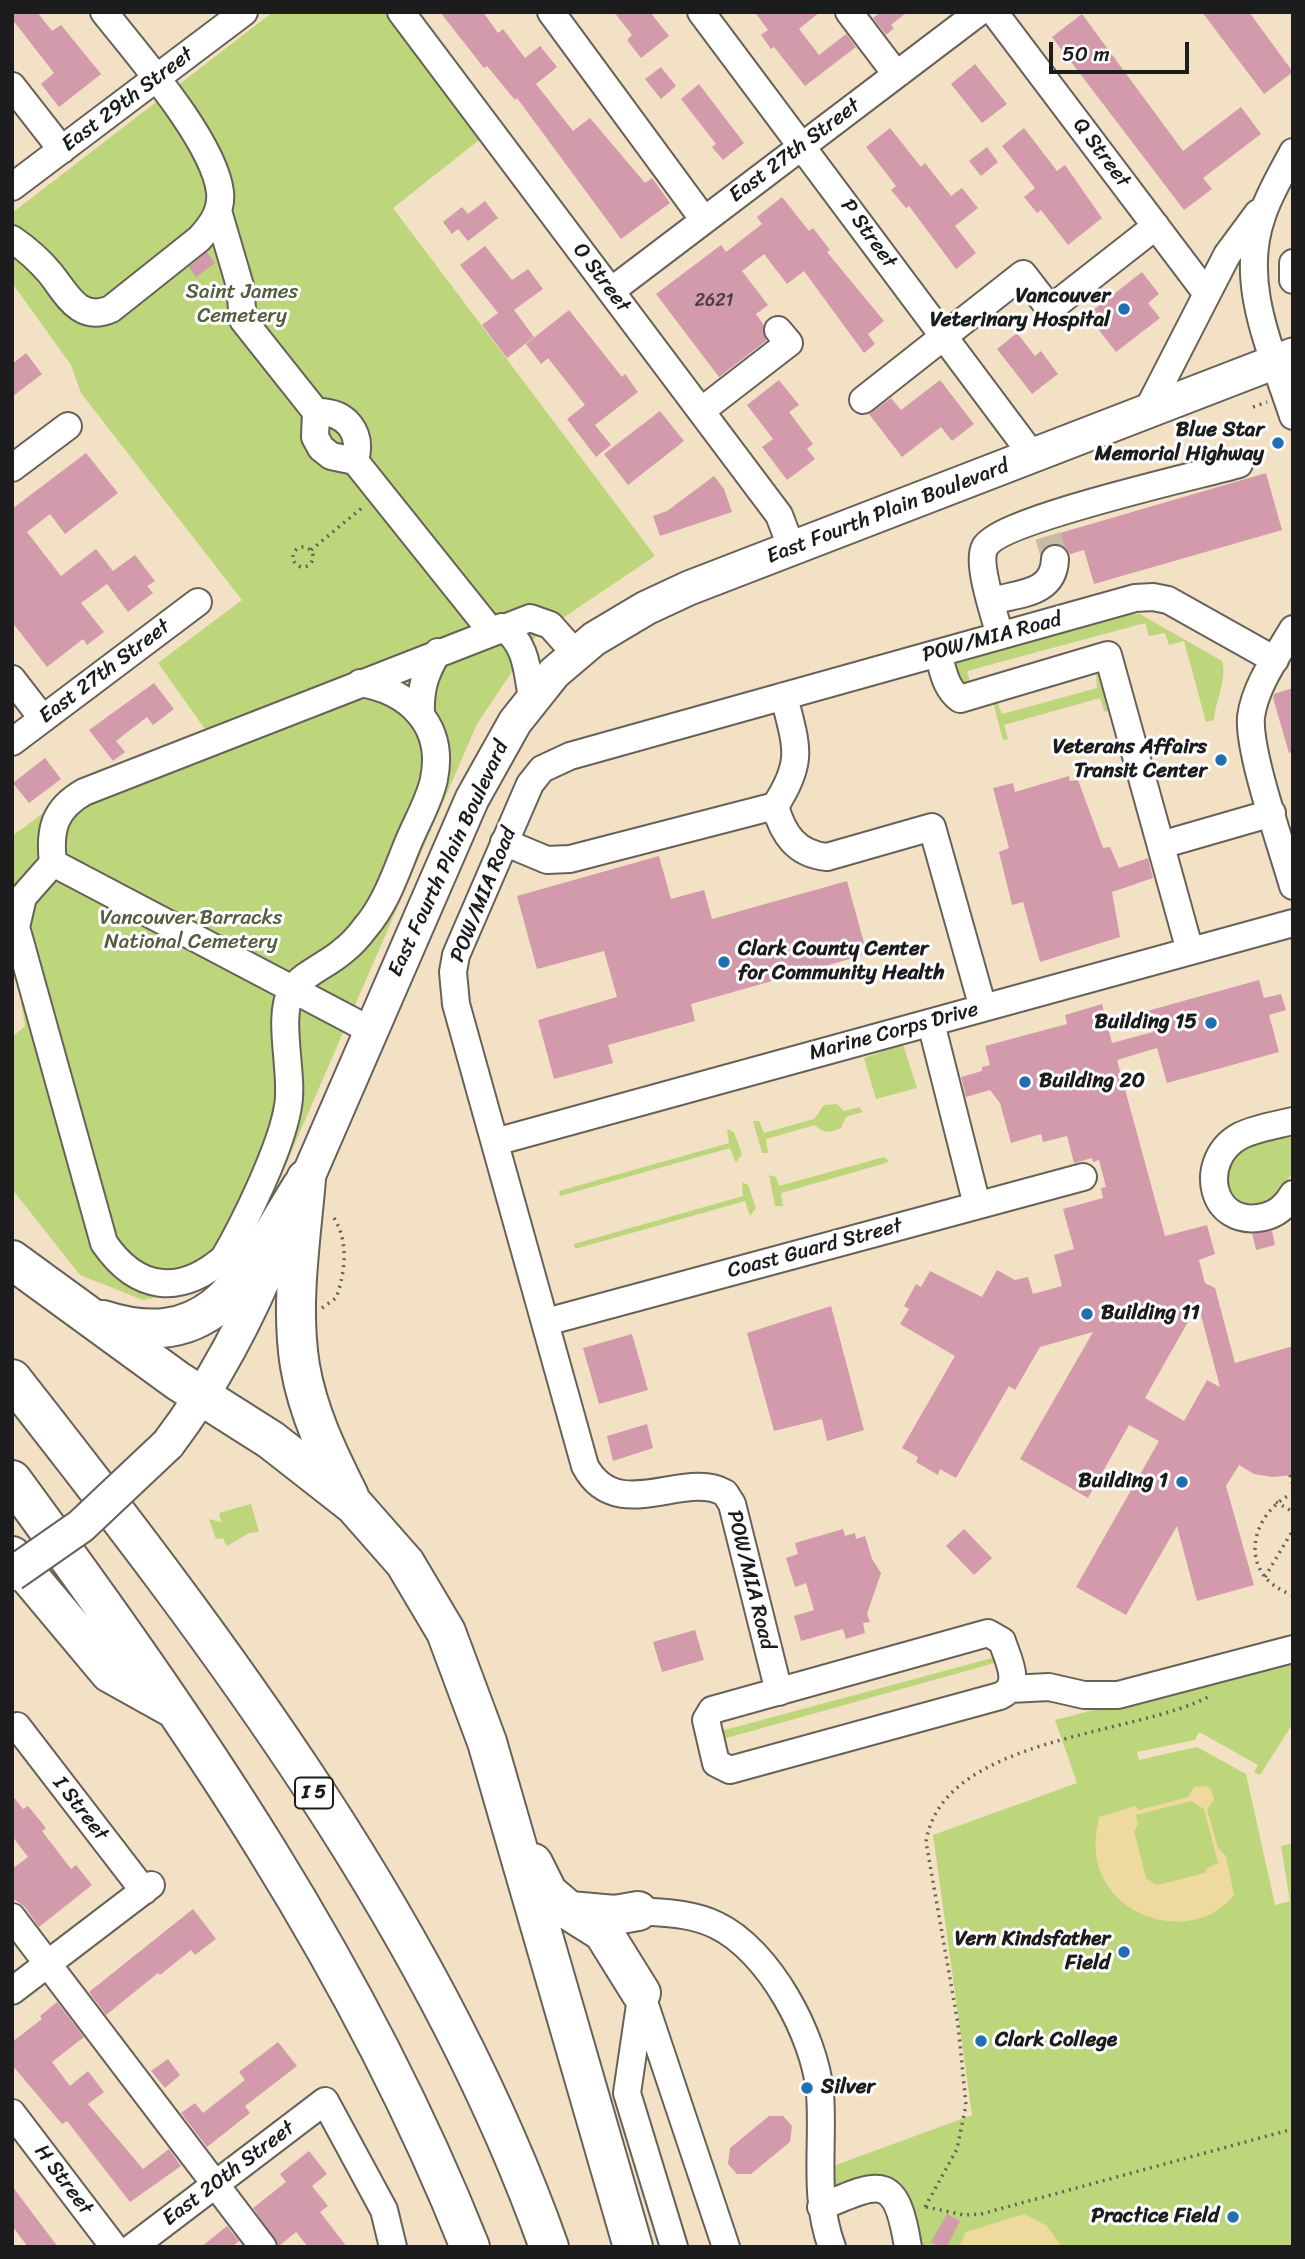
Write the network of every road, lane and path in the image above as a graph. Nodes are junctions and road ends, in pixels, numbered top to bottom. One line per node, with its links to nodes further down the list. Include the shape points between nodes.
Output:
1 (104, 12): 10 (street)
2 (244, 12): 10 (street, East 29th Street)
3 (401, 12): 23 (street, O Street)
4 (551, 12): 18 (street)
5 (701, 12): 12 (street, P Street)
6 (849, 12): 9 (street)
7 (979, 12): 9 (street, East 27th Street)
8 (994, 12): 19 (street, Q Street)
9 (896, 74): 12 (street, East 27th Street)
10 (156, 79): 13 (street, East 29th Street); 17 (street, via 206,150 218,186)
11 (12, 86): 13 (street)
12 (803, 145): 18 (street, East 27th Street); 26 (street, P Street)
13 (62, 150): 15 (street, East 29th Street)
14 (1292, 157): 16 (street)
15 (12, 187)
16 (1270, 197): 24 (street, via 1227,256); 27 (street, via 1257,232 1254,272 1258,312)
17 (218, 211): 20 (street, via 199,239 111,309 94,313 77,308 49,271); 30 (street, via 240,286 243,320)
18 (704, 220): 23 (street, East 27th Street)
19 (1156, 226): 24 (street, Q Street); 26 (street, via 1050,309 1023,274)
20 (12, 239)
21 (1293, 263): 22 (street)
22 (1293, 280)
23 (611, 292): 29 (street, O Street)
24 (1207, 294): 31 (street)
25 (778, 330): 29 (street, via 789,343)
26 (945, 337): 28 (street); 34 (street, P Street)
27 (1284, 359): 31 (main road, East Fourth Plain Boulevard); 32 (street)
28 (863, 400)
29 (701, 411): 40 (street, O Street, via 779,515)
30 (316, 412): 35 (street, via 315,437 321,448 331,456); 35 (street, via 337,415 354,429)
31 (1146, 413): 34 (main road, East Fourth Plain Boulevard)
32 (1293, 416)
33 (68, 426): 37 (street)
34 (1033, 456): 40 (main road, East Fourth Plain Boulevard)
35 (355, 461): 38 (street)
36 (1239, 464): 39 (street)
37 (12, 468)
38 (381, 493): 41 (path); 44 (street)
39 (1049, 537): 42 (street, via 1055,573 1046,585); 42 (street, via 995,536 984,548 982,563)
40 (792, 549): 48 (main road, East Fourth Plain Boulevard, via 646,607)
41 (311, 550): 41 (path, via 304,546 296,549 295,563 310,565)
42 (992, 601): 46 (street)
43 (198, 602): 56 (street, East 27th Street)
44 (496, 629): 47 (street); 48 (street, via 537,618 557,631); 54 (street, via 513,635 523,651)
45 (1293, 629): 50 (street)
46 (1000, 636): 49 (street, POW/MIA Road); 50 (street, POW/MIA Road, via 1153,597 1168,600)
47 (438, 652): 52 (street); 55 (street, via 423,681)
48 (575, 653): 54 (main road, East Fourth Plain Boulevard)
49 (938, 653): 53 (street, POW/MIA Road); 61 (street, via 946,681 960,699 1108,655)
50 (1275, 660): 59 (street, via 1258,691 1251,719)
51 (12, 679): 56 (street)
52 (360, 683): 55 (street, via 404,697); 62 (street, via 70,800 52,827)
53 (784, 696): 58 (street, via 797,762); 60 (street, POW/MIA Road, via 556,760 530,784)
54 (532, 698): 69 (main road, East Fourth Plain Boulevard, via 475,793)
55 (421, 713): 66 (street, via 432,734 434,780 384,899 344,951)
56 (43, 719): 57 (street, East 27th Street)
57 (12, 742)
58 (775, 806): 60 (street, via 570,859 547,860); 67 (street, via 788,838 814,856 827,857 932,827)
59 (1272, 813): 61 (street); 63 (street)
60 (504, 842): 71 (street, POW/MIA Road, via 459,946 453,972 456,1004)
61 (1161, 845): 65 (street)
62 (53, 863): 66 (street); 66 (street, via 23,897 17,911 17,934 104,1243 117,1262 136,1277 160,1283 206,1274 224,1258 236,1237 284,1127 289,1105 286,1017)
63 (1293, 886)
64 (1293, 923): 65 (street, Marine Corps Drive)
65 (1190, 951): 67 (street, Marine Corps Drive)
66 (292, 990): 69 (street)
67 (983, 1008): 68 (street, Marine Corps Drive)
68 (930, 1023): 71 (street, Marine Corps Drive); 75 (street)
69 (370, 1030): 73 (main road, East Fourth Plain Boulevard)
70 (1293, 1121): 74 (street, via 1233,1141 1218,1160 1214,1176 1219,1200 1240,1218 1269,1216)
71 (495, 1142): 79 (street, POW/MIA Road)
72 (1083, 1177): 75 (street, Coast Guard Street)
73 (306, 1179): 77 (path, via 345,1242 336,1298); 78 (highway, via 238,1287 212,1310 171,1329 127,1328); 81 (main road, East Fourth Plain Boulevard, via 243,1328); 87 (highway, via 299,1261 301,1368 322,1441)
74 (1293, 1195)
75 (977, 1205): 79 (street, Coast Guard Street)
76 (12, 1260): 78 (highway)
77 (315, 1309)
78 (92, 1317): 81 (highway)
79 (546, 1322): 97 (street, POW/MIA Road, via 585,1466 600,1486 623,1494 714,1488 729,1498)
80 (12, 1378): 116 (highway, I 5, via 258,1703 386,1908 448,2015 497,2114)
81 (203, 1396): 87 (highway, via 271,1440); 91 (main road, East Fourth Plain Boulevard, bridge, via 168,1444 81,1526)
82 (1290, 1475): 84 (path)
83 (12, 1480): 98 (highway, via 134,1646)
84 (1293, 1485)
85 (1293, 1493): 86 (path)
86 (1276, 1502): 88 (path); 92 (path, via 1262,1517 1255,1537 1256,1558)
87 (354, 1506): 100 (highway, via 405,1563 446,1632)
88 (1293, 1511)
89 (1293, 1530): 92 (path)
90 (12, 1556): 98 (highway, via 110,1673)
91 (12, 1574)
92 (1265, 1577): 93 (path)
93 (1293, 1595)
94 (1293, 1649): 95 (street, via 1118,1695 1084,1695 1049,1687)
95 (1010, 1689): 97 (street, via 1013,1678 1002,1642 988,1633); 97 (street, via 1000,1696 730,1770 720,1767 713,1758 708,1713)
96 (1218, 1691): 108 (path, via 1189,1704 1016,1754 959,1787 933,1819 926,1842 958,2024 966,2105 957,2149 925,2207 981,2214)
97 (779, 1692)
98 (173, 1708): 115 (highway, via 239,1801 330,1952 397,2078)
99 (17, 1726): 104 (street, I Street, via 148,1888)
100 (508, 1814): 101 (highway, via 548,1893); 117 (highway)
101 (568, 1910): 102 (highway, via 615,1915); 106 (highway, via 603,1932)
102 (638, 1911): 110 (street, via 684,1914 718,1926 738,1940 784,1993 815,2064 820,2092)
103 (12, 1917): 104 (street)
104 (48, 1964): 105 (street); 109 (street)
105 (12, 1991)
106 (641, 1993): 118 (street, via 627,2093); 119 (street)
107 (12, 2113): 111 (street, H Street)
108 (1293, 2129)
109 (216, 2184): 112 (street, East 20th Street); 113 (street); 114 (street, East 20th Street, via 325,2101 384,2210)
110 (821, 2207): 120 (street); 121 (street, via 869,2186 878,2187 902,2214)
111 (114, 2247)
112 (133, 2247)
113 (264, 2247)
114 (394, 2247)
115 (470, 2247)
116 (549, 2247)
117 (633, 2247)
118 (674, 2247)
119 (726, 2247)
120 (832, 2247)
121 (908, 2247)

